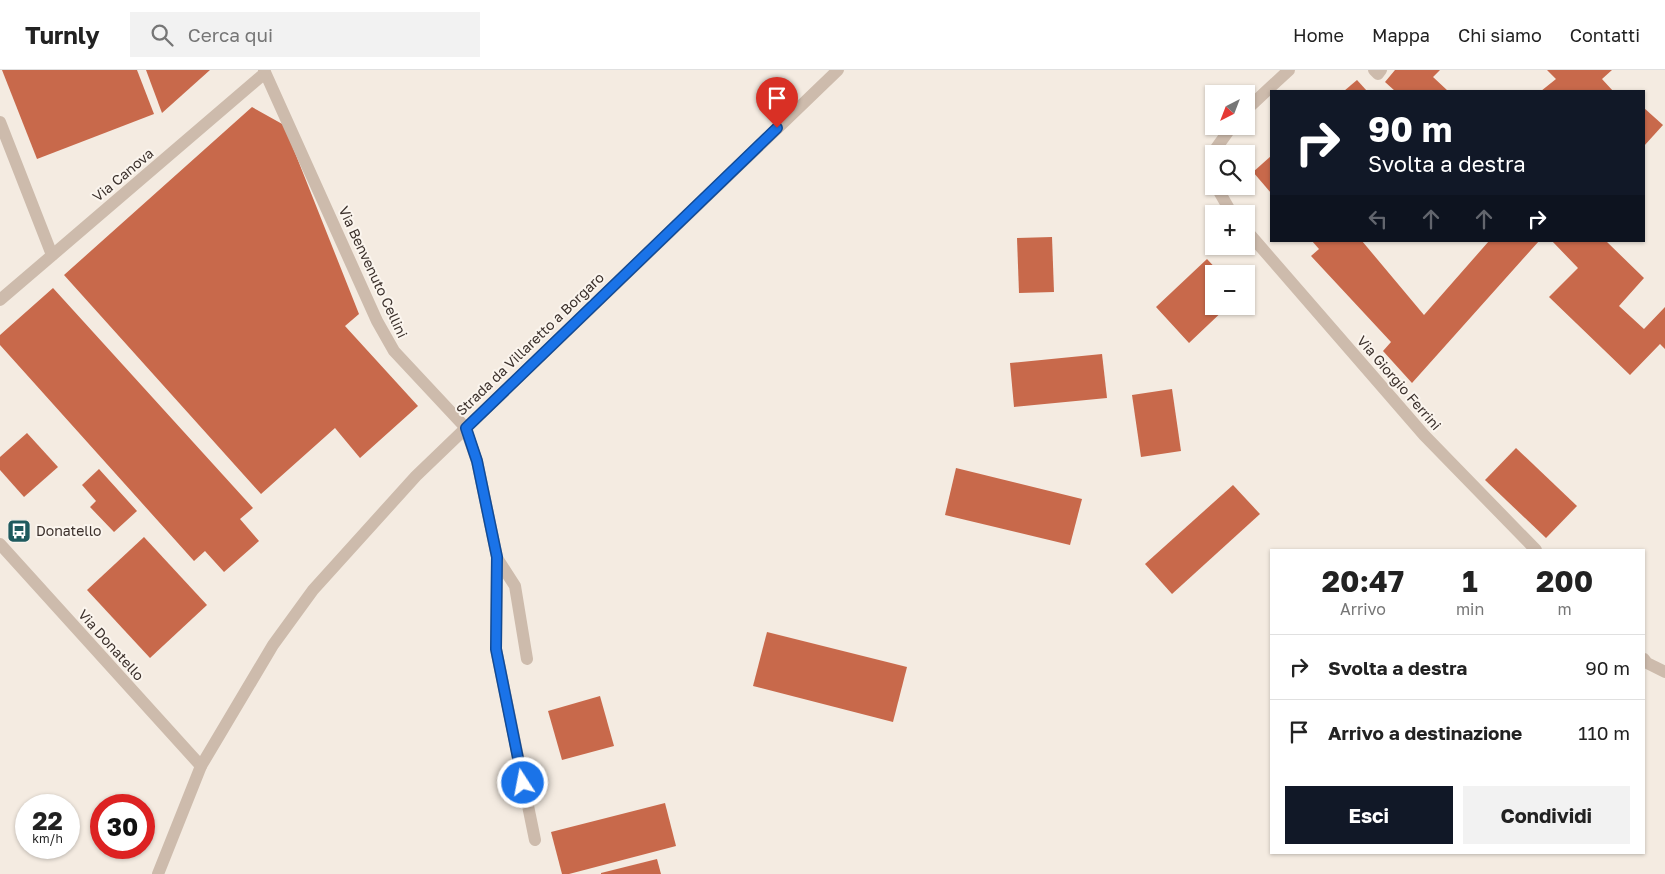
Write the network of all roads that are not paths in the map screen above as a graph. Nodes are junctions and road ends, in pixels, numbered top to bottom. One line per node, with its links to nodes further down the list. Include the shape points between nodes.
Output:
1 (821, 70): 7 (street)
2 (838, 70): 7 (street, Strada da Villaretto a Borgaro)
3 (1289, 70): 8 (street)
4 (1374, 70): 5 (street, via 1378,74)
5 (1381, 70)
6 (265, 72): 11 (street, Via Canova); 13 (street, Via Benvenuto Cellini, via 394,351)
7 (820, 87): 13 (street, Strada da Villaretto a Borgaro)
8 (1255, 102)
9 (0, 122): 11 (street)
10 (1255, 240): 15 (street, Via Giorgio Ferrini, via 1424,435)
11 (52, 255): 12 (street, Via Canova)
12 (0, 300)
13 (466, 428): 16 (street, Via Benvenuto Cellini, via 477,461); 20 (street, Strada da Villaretto a Borgaro, via 409,483 313,590 273,645)
14 (0, 544): 20 (street, Via Donatello)
15 (1535, 549)
16 (497, 557): 17 (street, Via Benvenuto Cellini, via 515,586); 21 (street, Via Benvenuto Cellini, via 496,649)
17 (527, 659)
18 (1645, 660): 19 (street)
19 (1665, 672)
20 (201, 766): 22 (street, Strada da Villaretto a Borgaro)
21 (535, 840)
22 (158, 874)

